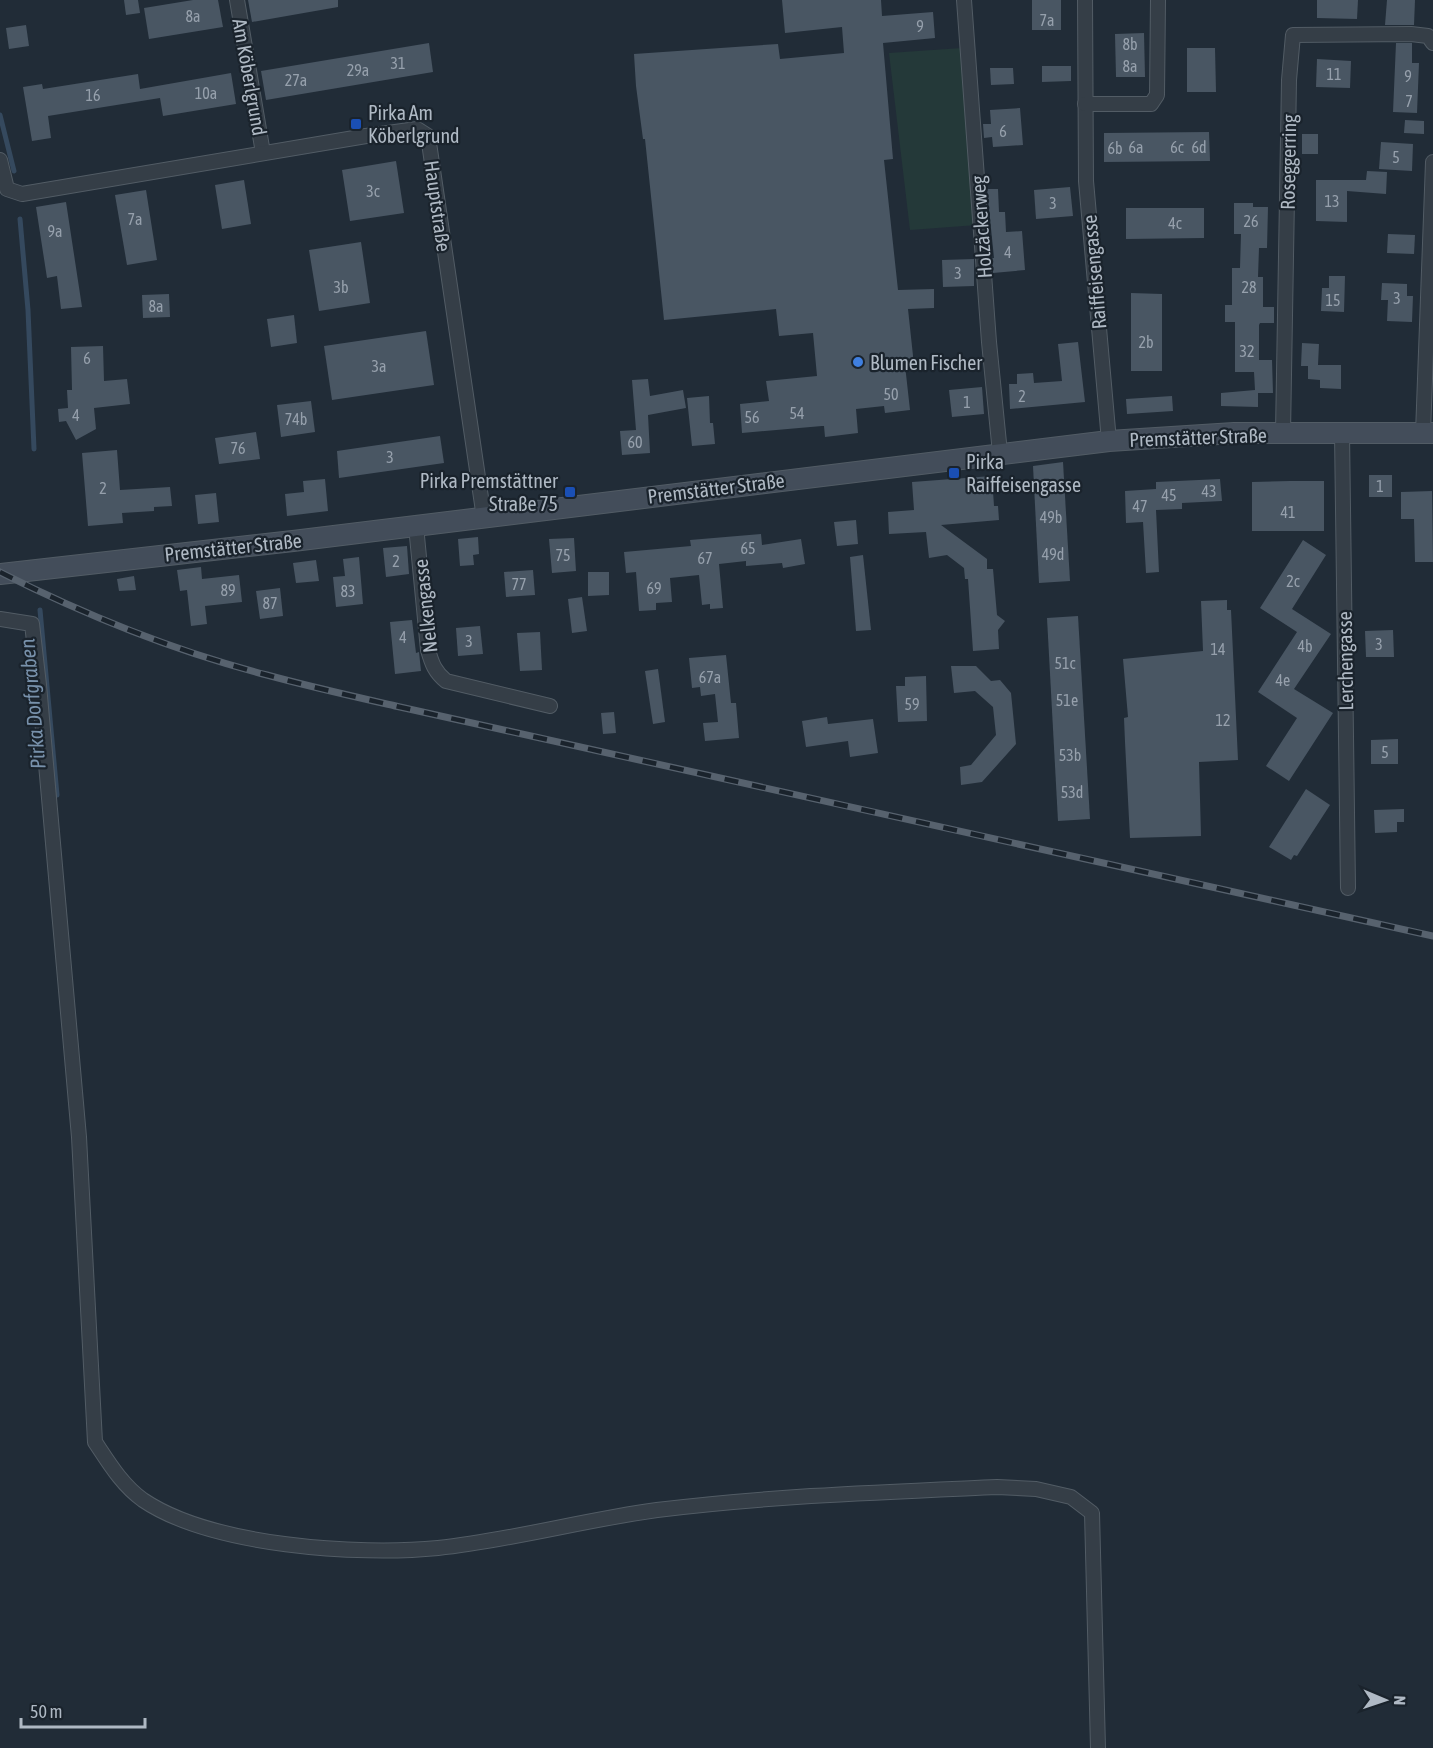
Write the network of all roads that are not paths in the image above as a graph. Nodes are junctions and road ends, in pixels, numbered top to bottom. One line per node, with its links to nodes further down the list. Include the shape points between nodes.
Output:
1 (237, 0): 7 (street, Am Köberlgrund)
2 (964, 0): 14 (street, Holzäckerweg)
3 (1085, 0): 6 (street, Raiffeisengasse)
4 (1158, 0): 6 (street, via 1157,95 1151,104)
5 (1433, 43): 10 (street, Roseggerring, via 1428,36 1411,34 1293,35)
6 (1085, 104): 13 (street, Raiffeisengasse, via 1086,181)
7 (263, 153): 8 (street, Hauptstraße, via 22,194 8,189); 15 (street, Hauptstraße, via 417,129 428,136)
8 (0, 160)
9 (1433, 162): 12 (street)
10 (1283, 433): 11 (main road, Premstätter Straße); 13 (main road, Premstätter Straße)
11 (1342, 433): 12 (main road, Premstätter Straße); 20 (street, Lerchengasse)
12 (1428, 433)
13 (1109, 441): 14 (main road, Premstätter Straße)
14 (1000, 453): 15 (main road, Premstätter Straße)
15 (483, 518): 16 (main road, Premstätter Straße)
16 (416, 526): 17 (main road, Premstätter Straße); 19 (street, Nelkengasse, via 428,650 438,675 446,681)
17 (0, 574)
18 (0, 619): 21 (street, via 32,624 79,1137 95,1442 121,1480 142,1499 194,1524 264,1541 355,1549 438,1548 655,1511 756,1500 997,1486 1071,1497 1092,1513)
19 (550, 706)
20 (1348, 888)
21 (1098, 1748)

